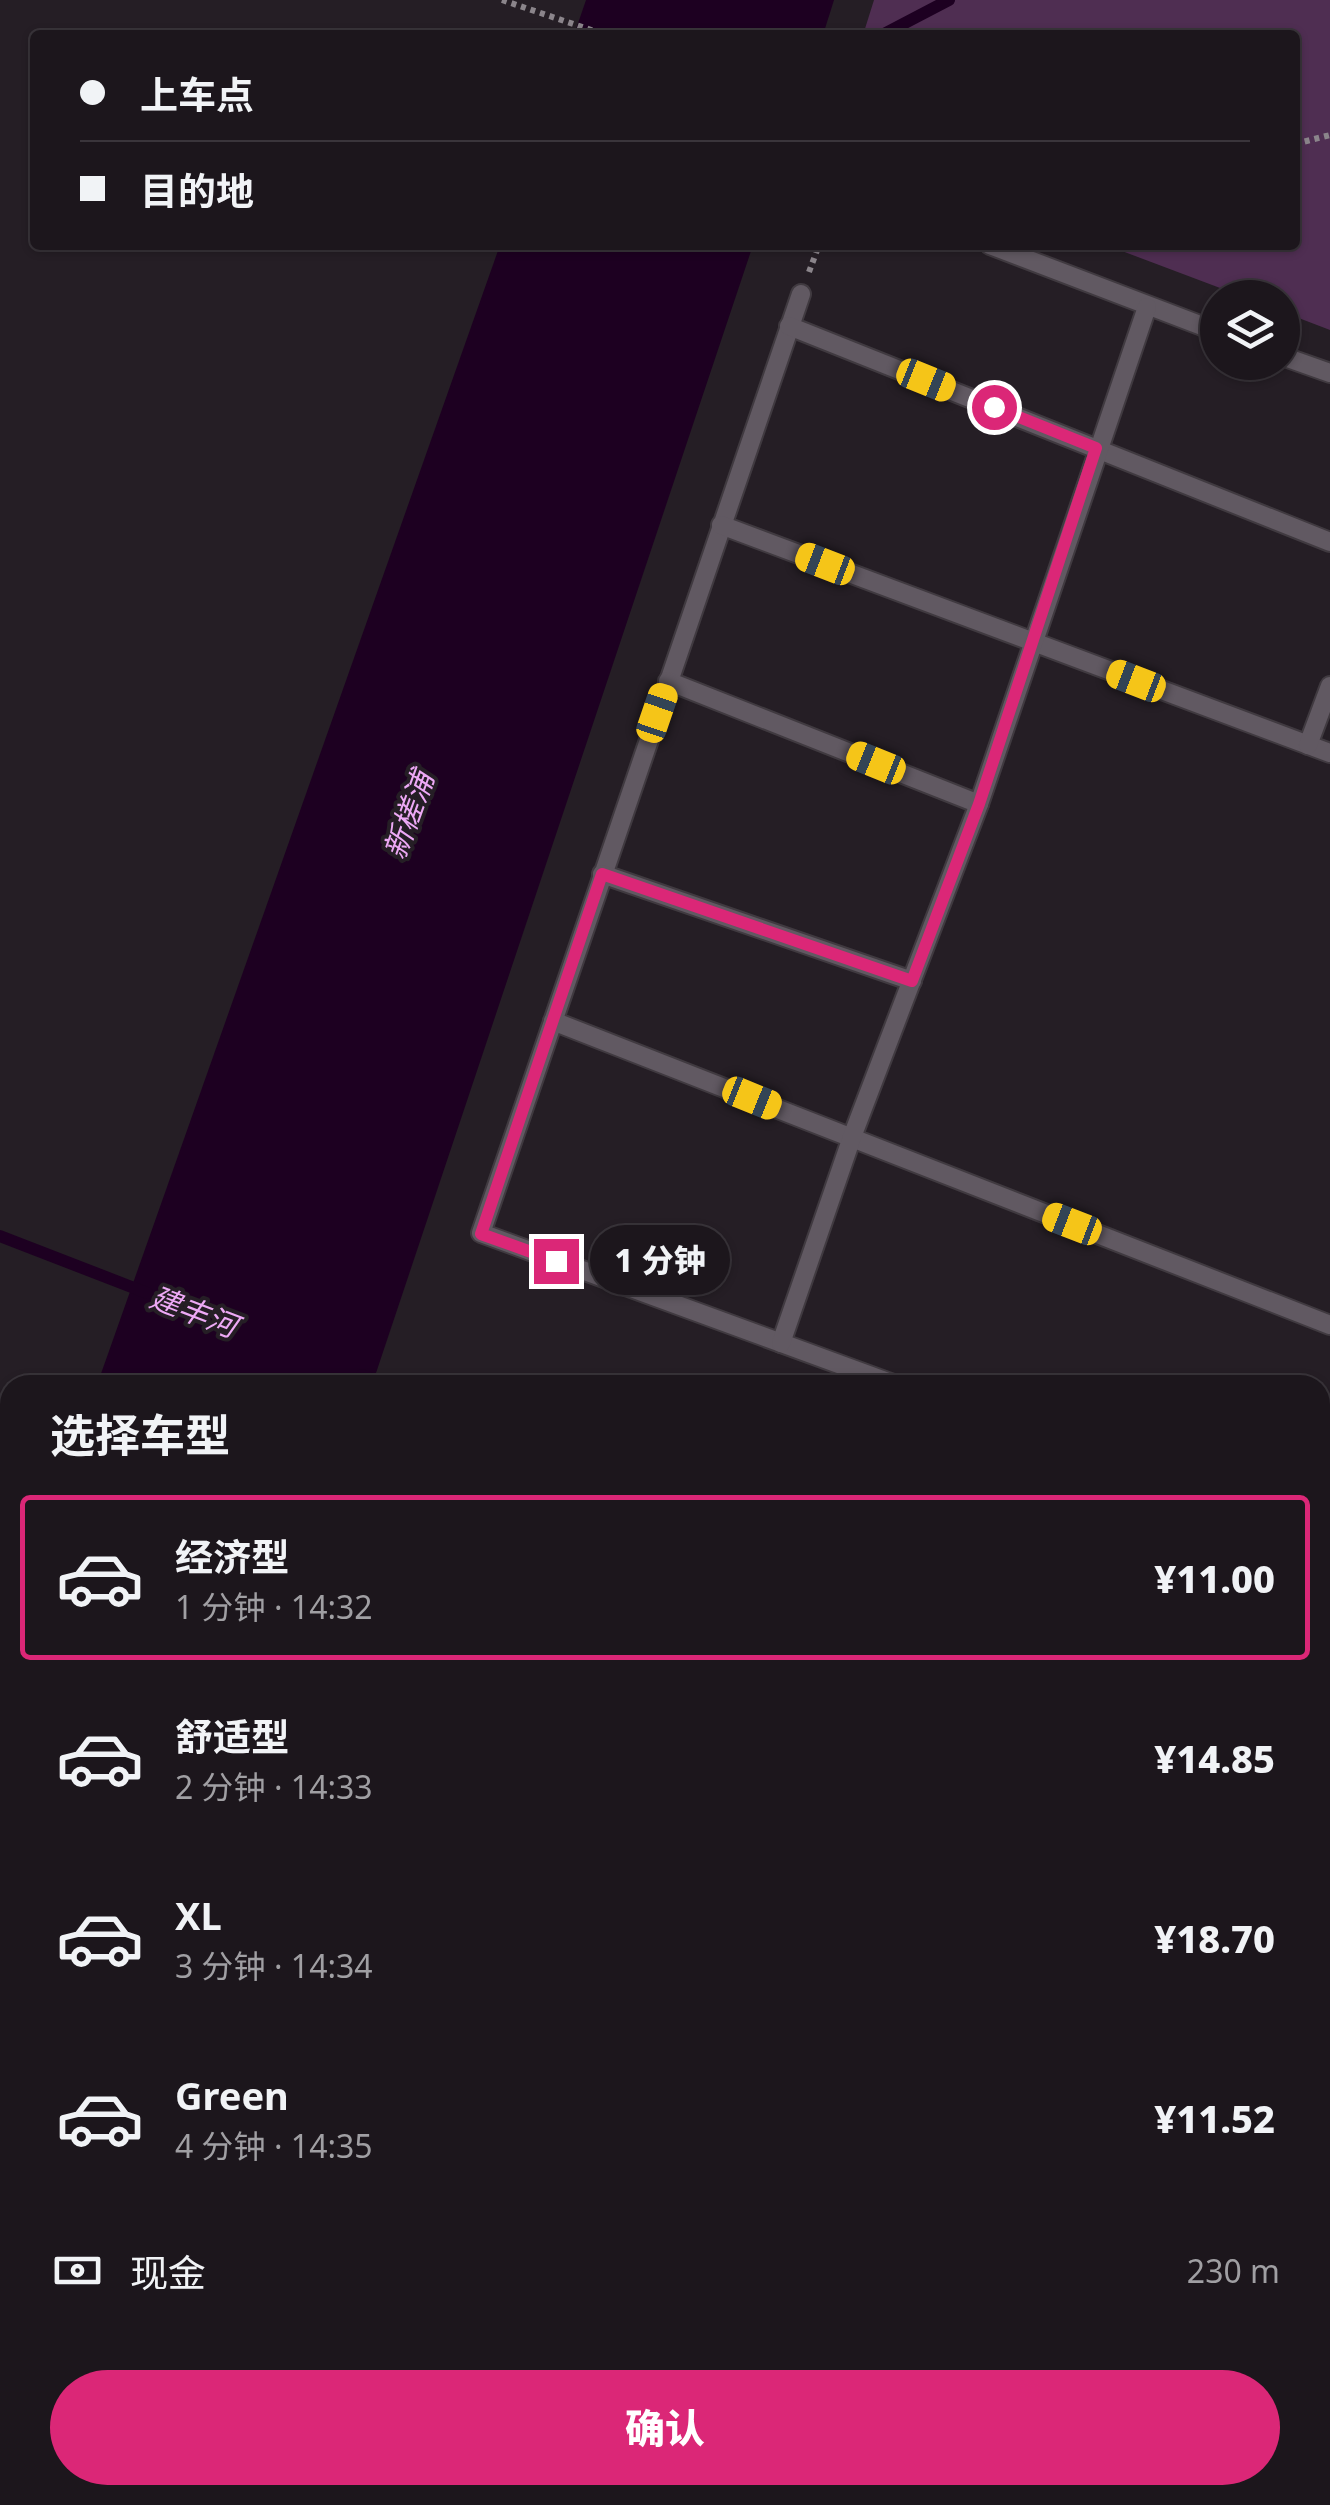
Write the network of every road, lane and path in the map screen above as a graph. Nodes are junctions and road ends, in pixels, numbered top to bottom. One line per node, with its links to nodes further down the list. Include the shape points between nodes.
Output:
1 (502, 0): 2 (path)
2 (591, 30)
3 (1330, 135): 4 (path)
4 (1300, 143)
5 (1003, 250): 7 (lane)
6 (801, 294): 8 (lane)
7 (1146, 307): 9 (lane); 12 (lane)
8 (789, 326): 12 (lane); 13 (lane)
9 (1200, 326)
10 (1300, 362): 11 (lane)
11 (1330, 372)
12 (1096, 448): 14 (lane); 15 (lane)
13 (721, 525): 15 (lane); 16 (lane)
14 (1330, 542)
15 (1034, 642): 18 (lane); 20 (lane)
16 (668, 681): 20 (lane); 21 (lane)
17 (1330, 686): 18 (lane)
18 (1308, 745): 19 (lane)
19 (1330, 754)
20 (979, 804): 22 (lane)
21 (602, 874): 22 (lane); 23 (lane)
22 (912, 981): 24 (lane)
23 (553, 1021): 24 (lane); 26 (lane, via 481,1234)
24 (852, 1137): 25 (lane); 26 (lane)
25 (1330, 1325)
26 (780, 1343): 27 (lane)
27 (868, 1375)

